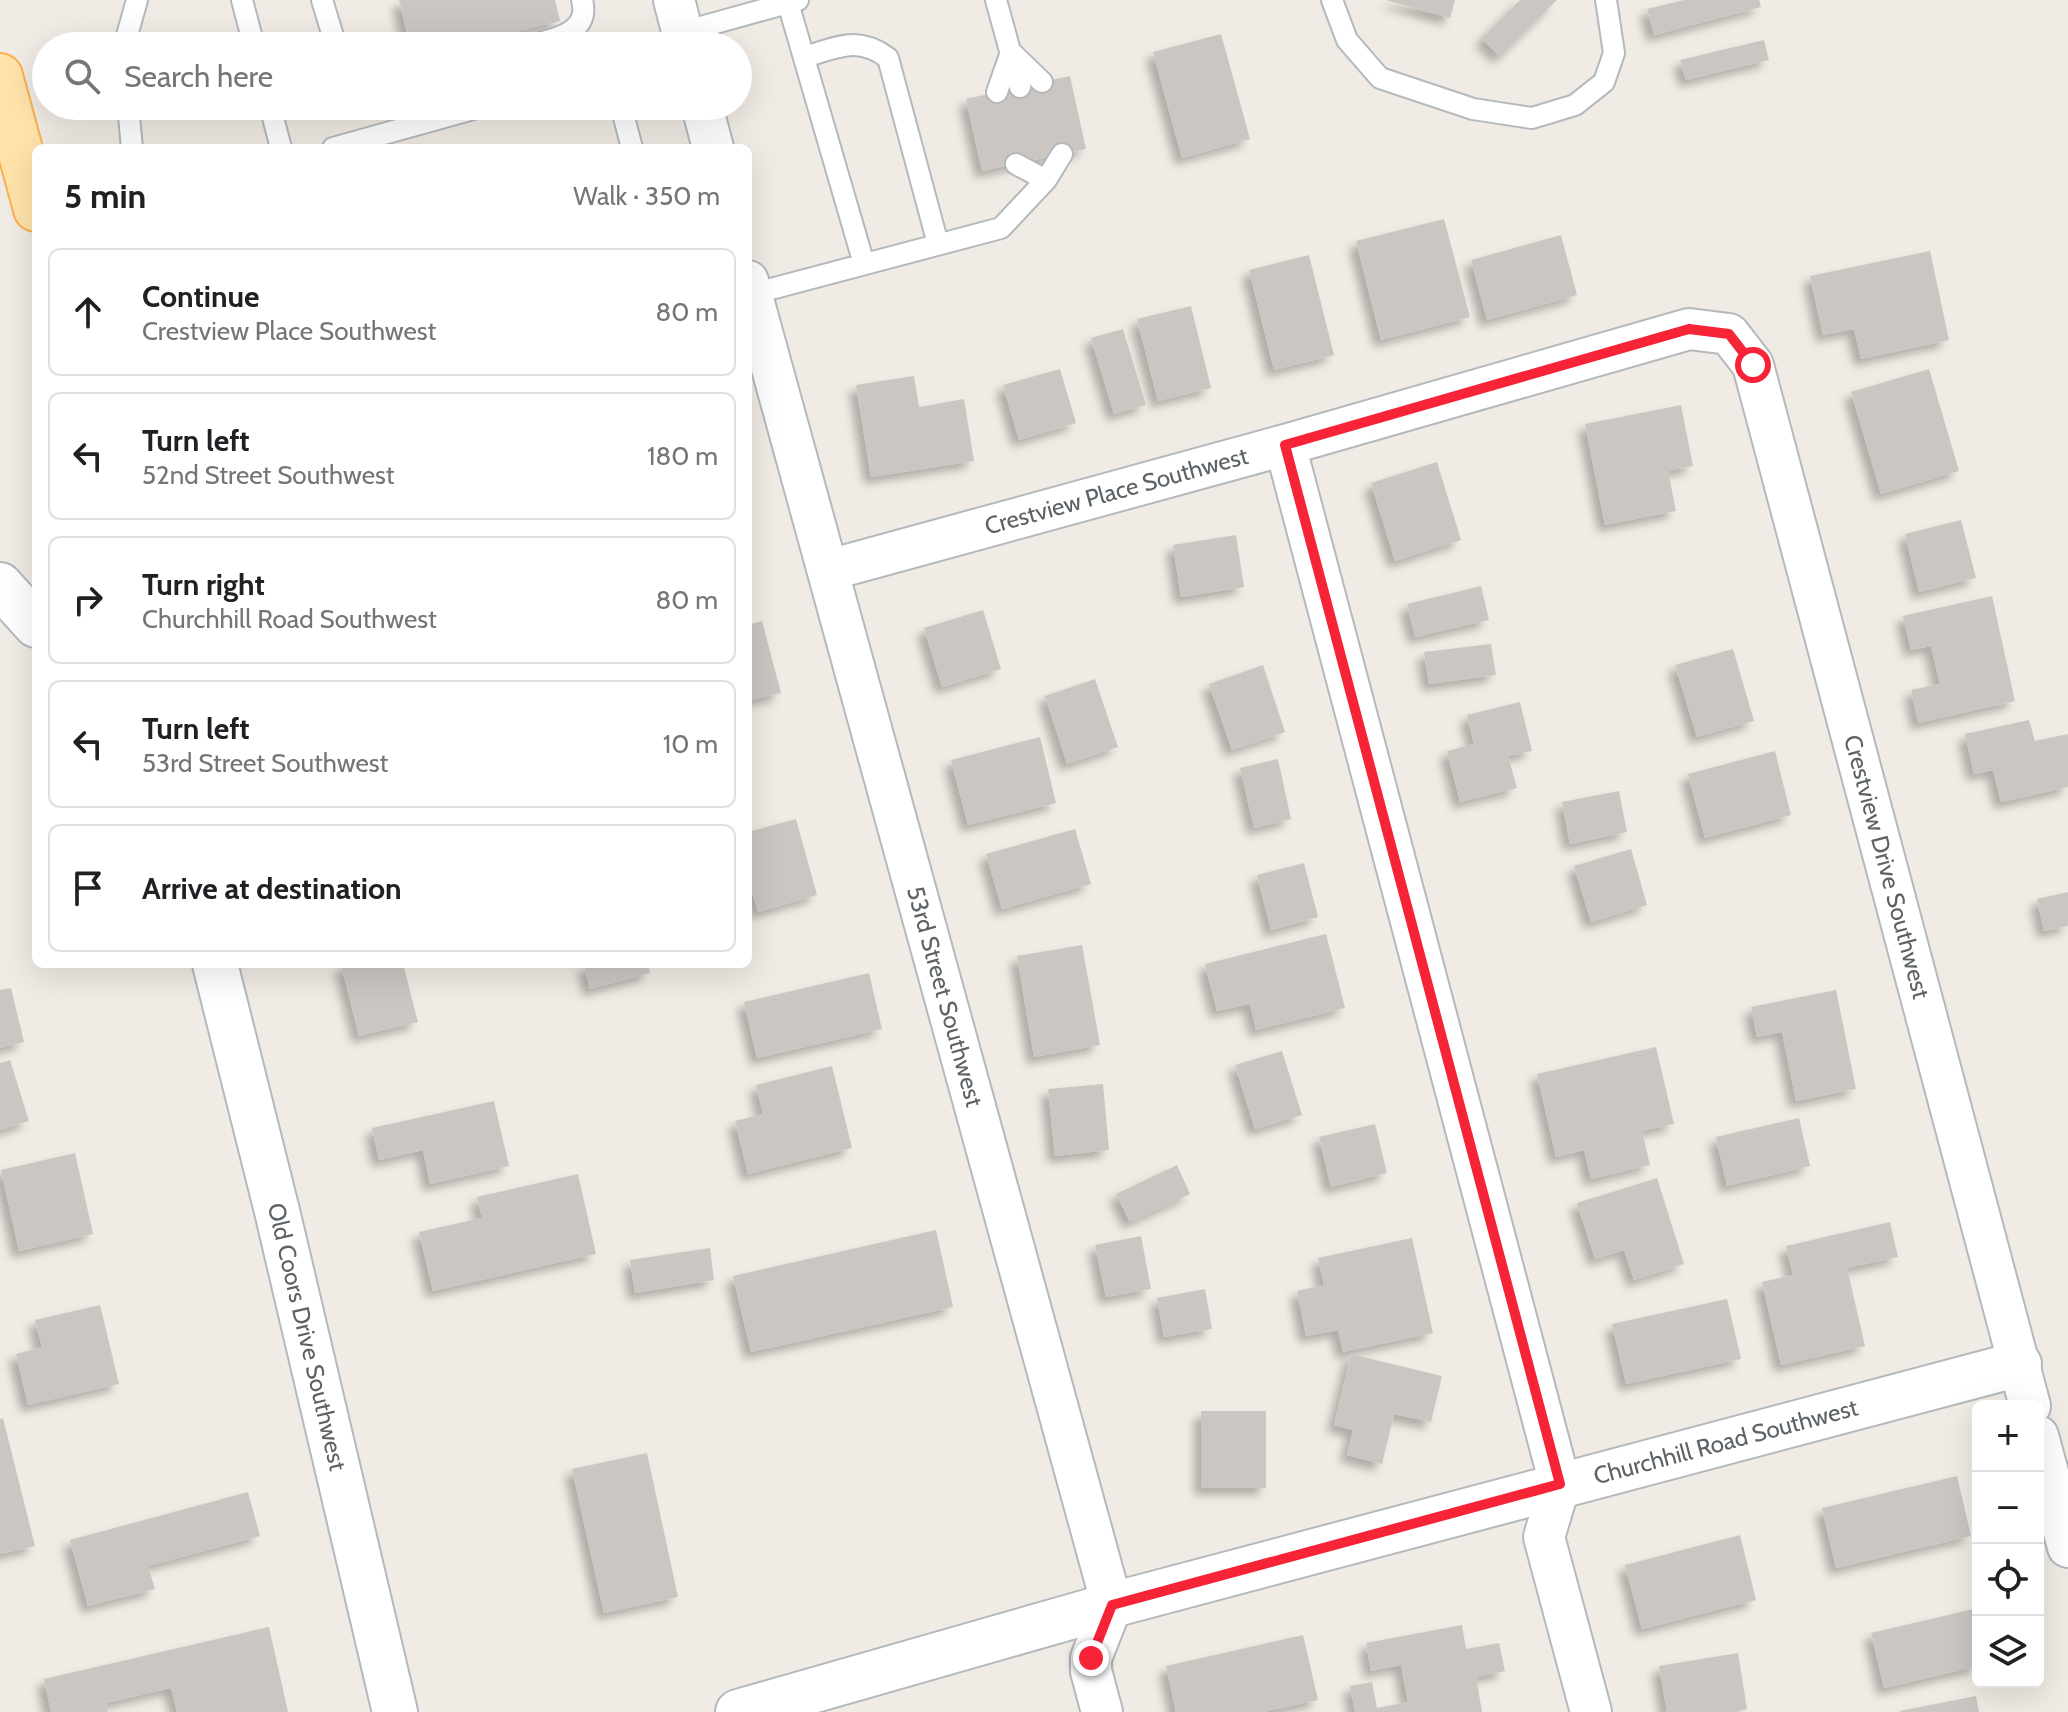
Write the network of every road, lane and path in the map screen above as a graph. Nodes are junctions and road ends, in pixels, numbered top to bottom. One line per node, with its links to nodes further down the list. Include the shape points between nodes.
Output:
1 (137, 0): 10 (lane)
2 (242, 0): 11 (lane)
3 (322, 0): 12 (lane)
4 (582, 0): 13 (lane, via 580,24)
5 (996, 0): 14 (lane)
6 (1332, 0): 7 (lane, via 1347,40 1380,78 1473,109 1532,118 1575,105 1604,82 1614,53)
7 (1606, 0)
8 (793, 1): 9 (lane); 15 (lane)
9 (681, 26)
10 (128, 32)
11 (250, 32)
12 (332, 32)
13 (571, 32)
14 (1011, 52): 17 (lane); 18 (lane); 19 (lane)
15 (804, 57): 35 (lane, via 855,43 874,47 888,58); 36 (lane)
16 (0, 76): 34 (main road)
17 (1042, 82)
18 (1020, 87)
19 (997, 92)
20 (129, 120): 25 (lane)
21 (274, 120): 26 (lane)
22 (434, 120): 27 (lane)
23 (625, 120): 28 (lane)
24 (706, 120): 29 (street)
25 (132, 144)
26 (280, 144)
27 (347, 144)
28 (631, 144)
29 (712, 144)
30 (1062, 154): 33 (lane)
31 (1041, 159): 33 (lane)
32 (1016, 164): 33 (lane)
33 (1046, 180): 35 (lane, via 1001,228)
34 (32, 194)
35 (938, 244): 36 (lane)
36 (864, 264): 37 (lane)
37 (752, 287)
38 (752, 294): 41 (street, 53rd Street Southwest)
39 (1729, 334): 40 (street, Crestview Place Southwest, via 1689,329); 45 (street, Crestview Drive Southwest, via 1753,365)
40 (1285, 445): 41 (street, Crestview Place Southwest); 48 (street)
41 (829, 570): 50 (street, 53rd Street Southwest)
42 (0, 585): 43 (street)
43 (32, 621)
44 (216, 968): 52 (street, Old Coors Drive Southwest)
45 (2019, 1364): 46 (street, Crestview Drive Southwest); 48 (street, Churchhill Road Southwest)
46 (2028, 1400)
47 (2044, 1458): 49 (street)
48 (1560, 1484): 50 (street, Churchhill Road Southwest); 55 (street, via 1544,1537)
49 (2068, 1547)
50 (1112, 1605): 51 (street, Churchhill Road Southwest); 54 (street, via 1091,1658)
51 (786, 1705): 53 (street, Churchhill Road Southwest)
52 (395, 1712)
53 (738, 1712)
54 (1102, 1712)
55 (1591, 1712)

